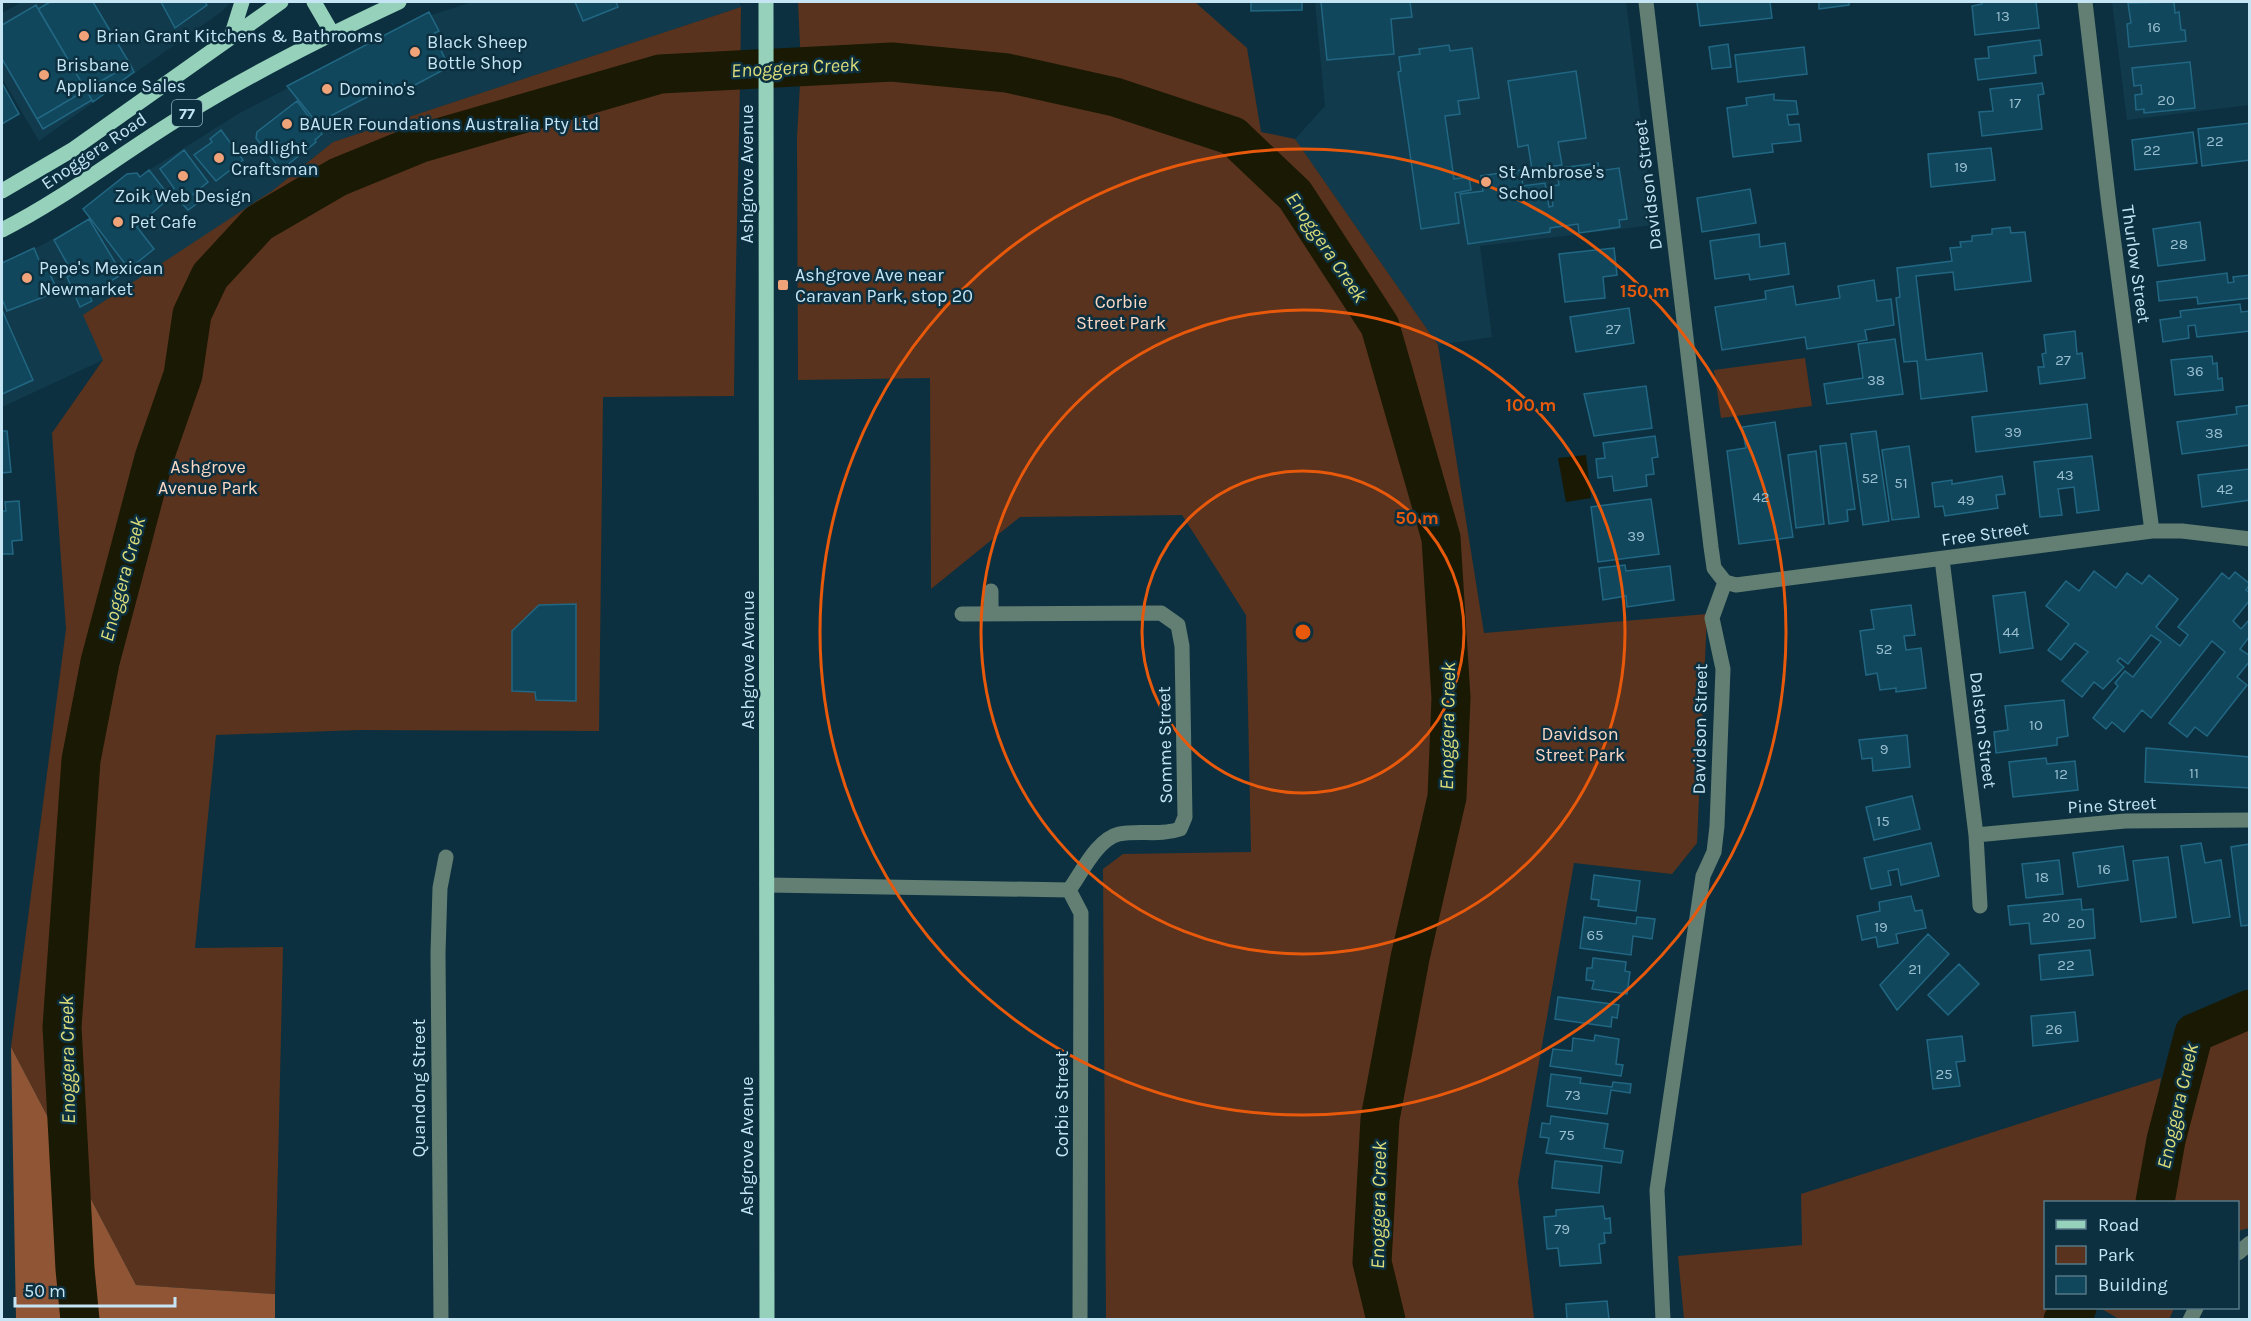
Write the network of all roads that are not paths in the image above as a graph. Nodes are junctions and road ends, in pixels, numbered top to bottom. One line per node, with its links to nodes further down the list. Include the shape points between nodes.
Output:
1 (242, 2): 9 (main road)
2 (281, 2): 9 (main road, Enoggera Road / 77)
3 (314, 2): 8 (main road)
4 (399, 2): 8 (main road, Enoggera Road / 77)
5 (766, 2): 22 (main road, Ashgrove Avenue)
6 (1646, 2): 15 (street, Davidson Street, via 1711,547 1714,568)
7 (2085, 2): 12 (street, Thurlow Street)
8 (332, 33): 11 (main road, Enoggera Road / 77, via 183,115 50,204)
9 (231, 37): 10 (main road, Enoggera Road / 77, via 72,150)
10 (2, 191)
11 (2, 230)
12 (2152, 531): 13 (street, Free Street); 14 (street, Free Street)
13 (2250, 539)
14 (1942, 559): 15 (street, Free Street, via 1736,585); 20 (street, Dalston Street)
15 (1725, 582): 28 (street, Davidson Street, via 1712,618 1723,669 1717,826 1714,852 1703,876 1657,1190)
16 (991, 591): 18 (street)
17 (962, 614): 18 (street, Somme Street)
18 (991, 614): 23 (street, Somme Street, via 1161,613 1178,626 1182,646 1185,817 1180,829 1168,834 1118,834 1104,842)
19 (2250, 820): 20 (street, Pine Street, via 2125,821)
20 (1976, 835): 24 (street, Dalston Street)
21 (446, 857): 25 (street, Quandong Street, via 440,888 438,953)
22 (768, 885): 23 (street); 26 (main road, Ashgrove Avenue)
23 (1069, 890): 27 (street, Corbie Street, via 1080,913)
24 (1980, 906)
25 (441, 1320)
26 (767, 1320)
27 (1080, 1320)
28 (1663, 1320)

